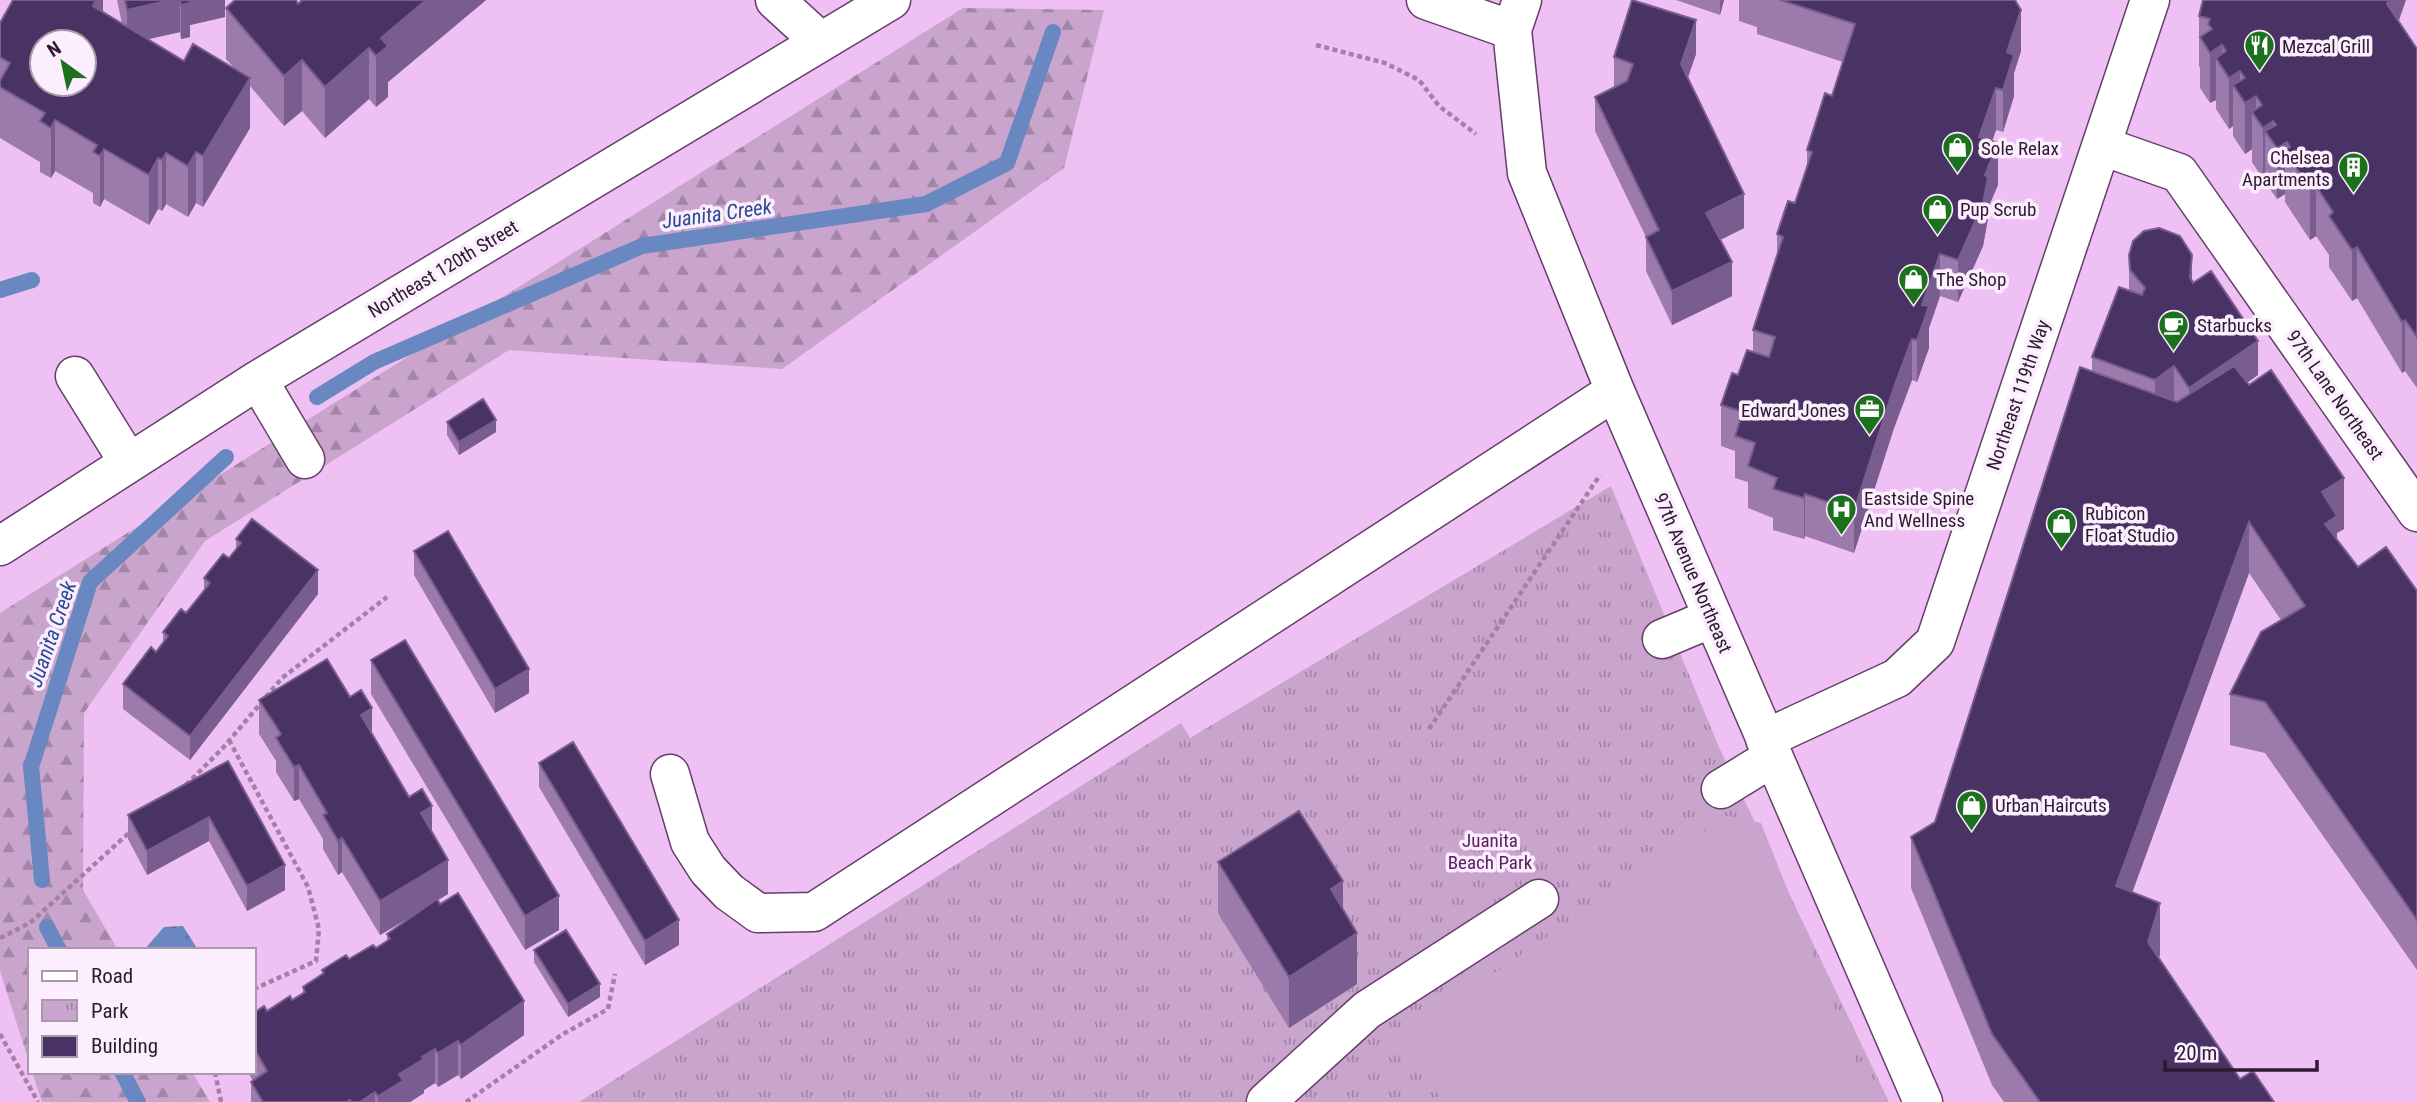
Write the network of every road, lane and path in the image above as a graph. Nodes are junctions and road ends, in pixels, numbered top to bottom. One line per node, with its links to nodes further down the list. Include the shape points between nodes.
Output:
1 (775, 0): 6 (street)
2 (891, 0): 6 (street, Northeast 120th Street)
3 (1426, 0): 5 (street)
4 (2150, 0): 9 (street, Northeast 119th Way)
5 (1517, 15): 12 (street, 97th Avenue Northeast, via 1527,173)
6 (821, 42): 11 (street, Northeast 120th Street)
7 (1316, 44): 8 (path, via 1385,64 1419,80 1439,106)
8 (1480, 136)
9 (2102, 146): 16 (street, 97th Lane Northeast, via 2179,173); 23 (street, Northeast 119th Way, via 1935,642 1897,678)
10 (75, 376): 14 (street)
11 (258, 380): 13 (street); 14 (street, Northeast 120th Street)
12 (1615, 391): 19 (street, 97th Avenue Northeast); 24 (street, via 814,912 758,913 729,892 690,842)
13 (304, 459)
14 (129, 463): 17 (street, Northeast 120th Street)
15 (1604, 468): 21 (path)
16 (2417, 512)
17 (0, 546)
18 (387, 597): 22 (path, via 282,678)
19 (1712, 618): 20 (street); 23 (street, 97th Avenue Northeast)
20 (1662, 639)
21 (1429, 729)
22 (229, 740): 26 (path); 31 (path, via 308,887 320,929 316,961)
23 (1769, 748): 25 (street, Northeast 119th Way); 38 (street, 97th Avenue Northeast)
24 (670, 774)
25 (1721, 789)
26 (179, 792)
27 (138, 825): 29 (path, via 30,923)
28 (1539, 899): 37 (street, via 1367,1010)
29 (0, 938)
30 (615, 974): 36 (path, via 608,1009 563,1034)
31 (256, 988)
32 (0, 1034): 34 (path)
33 (215, 1074): 35 (path)
34 (38, 1102)
35 (222, 1102)
36 (466, 1102)
37 (1266, 1102)
38 (1923, 1102)

